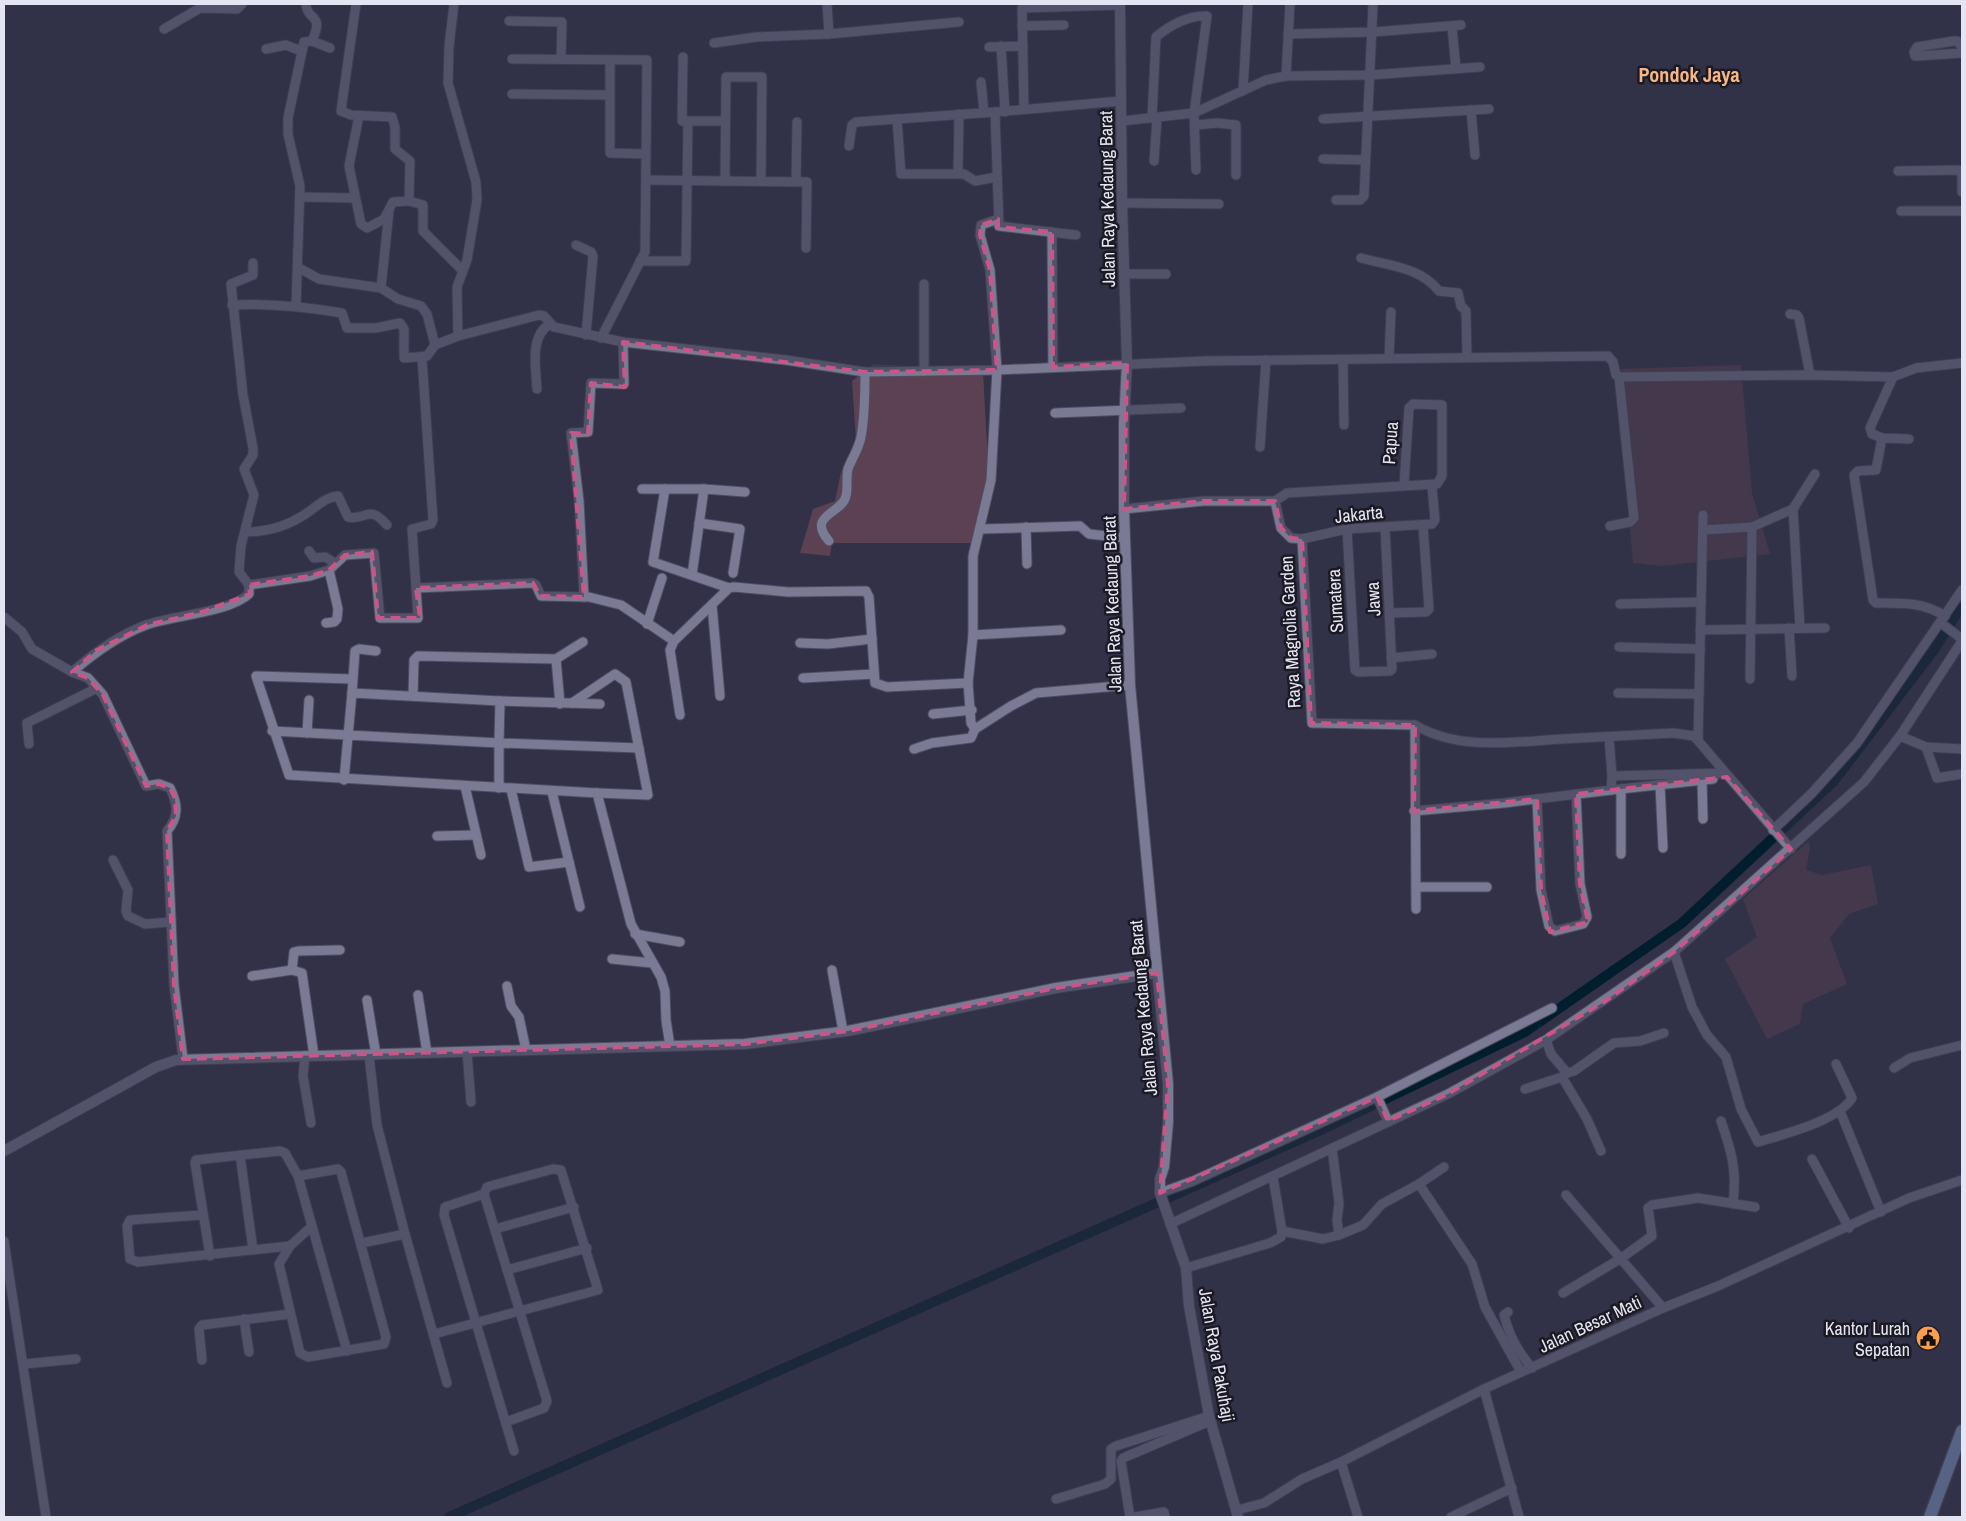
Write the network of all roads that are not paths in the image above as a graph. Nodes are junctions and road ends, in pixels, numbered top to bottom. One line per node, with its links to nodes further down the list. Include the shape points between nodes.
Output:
1 (242, 4): 15 (street, via 236,9 200,8)
2 (306, 4): 19 (street, via 318,23)
3 (356, 4): 50 (street, via 340,106 342,113)
4 (454, 4): 95 (street, via 448,83 476,182 477,200 467,260)
5 (828, 4): 17 (street)
6 (1120, 4): 10 (street); 41 (street, Jalan Raya Kedaung Barat)
7 (1248, 4): 38 (street)
8 (1290, 4): 18 (street)
9 (1374, 4): 16 (street)
10 (1022, 6): 14 (street)
11 (509, 21): 31 (street, via 562,22)
12 (959, 22): 17 (street)
13 (1064, 25): 14 (street)
14 (1022, 26): 22 (street)
15 (164, 29)
16 (1373, 32): 18 (street); 34 (street, via 1456,25); 35 (street)
17 (829, 34): 20 (street, via 756,37)
18 (1288, 34): 36 (street)
19 (312, 41): 23 (street); 27 (street, via 304,41)
20 (714, 43)
21 (1001, 46): 22 (street); 24 (street); 46 (street)
22 (1023, 46): 42 (street)
23 (330, 48)
24 (989, 48)
25 (1962, 48): 28 (street, via 1954,41 1916,47 1914,52 1915,56)
26 (266, 49): 27 (street, via 286,45)
27 (301, 51): 77 (street, via 288,118)
28 (1962, 53)
29 (683, 57): 56 (street, via 682,121)
30 (512, 59): 31 (street)
31 (562, 59): 32 (street)
32 (610, 60): 40 (street); 61 (street, via 647,60)
33 (1480, 68): 34 (street)
34 (1456, 69): 35 (street)
35 (1370, 75): 36 (street); 51 (street)
36 (1286, 76): 38 (street, via 1266,80)
37 (981, 82): 47 (street)
38 (1243, 91): 48 (street)
39 (512, 94): 40 (street)
40 (610, 95): 61 (street, via 610,153)
41 (1121, 101): 42 (street); 55 (street, Jalan Raya Kedaung Barat)
42 (1024, 109): 46 (street)
43 (1490, 109): 44 (street)
44 (1471, 110): 51 (street); 62 (street)
45 (995, 112): 46 (street); 47 (street); 70 (street)
46 (1005, 112)
47 (984, 113): 49 (street)
48 (1194, 113): 52 (street); 52 (street, via 1207,16 1195,16 1165,29 1156,37); 59 (street)
49 (959, 114): 53 (street); 68 (street)
50 (360, 116): 78 (street, via 350,159); 80 (street, via 393,119 395,149 410,161)
51 (1366, 117): 54 (street); 64 (street)
52 (1155, 118): 55 (street); 65 (street)
53 (897, 119): 60 (street, via 854,122); 68 (street, via 902,174)
54 (1323, 119)
55 (1122, 120): 81 (street, Jalan Raya Kedaung Barat)
56 (688, 121): 57 (street); 72 (street)
57 (725, 121): 73 (street); 74 (street, via 726,77 762,77)
58 (797, 122): 75 (street)
59 (1195, 125): 66 (street); 69 (street, via 1236,125)
60 (849, 146)
61 (646, 154): 71 (street)
62 (1475, 155)
63 (1323, 159): 64 (street)
64 (1365, 160): 79 (street, via 1363,198)
65 (1154, 161)
66 (1196, 170)
67 (1898, 171): 76 (street, via 1959,170)
68 (958, 173): 70 (street, via 975,181)
69 (1236, 175)
70 (997, 177): 86 (street)
71 (646, 180): 72 (street); 92 (street, via 645,252)
72 (687, 180): 73 (street); 92 (street, via 686,261)
73 (725, 180): 74 (street)
74 (761, 181): 75 (street)
75 (796, 181): 90 (street, via 807,182)
76 (1962, 192)
77 (300, 197): 78 (street); 94 (street)
78 (356, 198): 83 (street, via 363,228 380,221)
79 (1336, 200)
80 (409, 201): 83 (street, via 393,202); 95 (street, via 423,205 422,231)
81 (1122, 203): 82 (street); 96 (street, Jalan Raya Kedaung Barat)
82 (1219, 204)
83 (389, 210): 99 (street)
84 (1901, 211): 85 (street)
85 (1962, 211)
86 (998, 219): 87 (street, via 1001,227); 118 (street, via 981,225 980,234 990,270)
87 (1052, 232): 88 (street); 117 (street)
88 (1076, 235)
89 (576, 245): 105 (street, via 593,255)
90 (806, 248)
91 (1361, 258): 110 (street, via 1420,273 1439,291 1458,293 1461,306 1466,311)
92 (640, 261): 107 (street)
93 (253, 263): 100 (street, via 253,275 231,284)
94 (298, 268): 99 (street, via 320,279); 101 (street)
95 (462, 270): 106 (street, via 456,287)
96 (1124, 274): 97 (street); 116 (street, Jalan Raya Kedaung Barat)
97 (1166, 274)
98 (924, 284): 119 (street)
99 (381, 288): 109 (street, via 398,299 424,308)
100 (232, 305): 101 (street); 153 (street, via 253,452 244,469 254,495)
101 (296, 307): 111 (street, via 342,313 347,328 376,328 400,323 404,329 404,358)
102 (1390, 312): 112 (street)
103 (1790, 314): 121 (street, via 1799,318)
104 (550, 324): 105 (street); 106 (street, via 539,315); 124 (street, via 538,339)
105 (586, 335): 107 (street)
106 (458, 336): 109 (street)
107 (601, 338): 108 (street)
108 (624, 342): 120 (street); 167 (street, via 624,384 591,383 588,432 571,433 579,501)
109 (435, 346): 111 (street)
110 (1467, 356): 112 (street); 122 (street, via 1608,356)
111 (422, 358): 164 (street, via 433,520 431,524 412,529)
112 (1389, 358): 114 (street)
113 (1266, 360): 114 (street); 116 (street); 131 (street)
114 (1343, 360): 128 (street)
115 (1962, 363): 123 (street, via 1916,368)
116 (1127, 364): 117 (street); 126 (street, Jalan Raya Kedaung Barat)
117 (1053, 368): 118 (street)
118 (997, 370): 119 (street); 150 (street, via 991,480)
119 (924, 371): 120 (street)
120 (865, 372): 156 (street, via 861,438 848,470 846,497 821,526)
121 (1810, 375): 122 (street); 123 (street)
122 (1619, 377): 146 (street, via 1634,518 1630,522)
123 (1893, 377): 129 (street, via 1870,428 1872,434)
124 (537, 389)
125 (1181, 408): 126 (street)
126 (1124, 411): 127 (street); 140 (street, Jalan Raya Kedaung Barat)
127 (1055, 413)
128 (1344, 425)
129 (1882, 438): 130 (street); 173 (street, via 1876,470 1858,471 1854,475 1873,600 1876,603 1925,606)
130 (1908, 439)
131 (1260, 447)
132 (1815, 474): 141 (street)
133 (1404, 485): 134 (street, Jakarta); 134 (street, Papua, via 1409,408 1413,404 1442,405 1442,476); 139 (street, Jakarta, via 1287,493)
134 (1432, 486): 145 (street, via 1435,520 1432,524)
135 (642, 489): 136 (street)
136 (665, 489): 137 (street); 161 (street, via 653,562)
137 (704, 489): 138 (street); 143 (street)
138 (745, 492)
139 (1275, 501): 140 (street, Jakarta, via 1203,501); 155 (street, via 1281,528 1291,538)
140 (1124, 509): 154 (street, Jalan Raya Kedaung Barat)
141 (1793, 509): 147 (street); 177 (street)
142 (1703, 515): 152 (street)
143 (699, 523): 160 (street, via 740,529); 161 (street)
144 (387, 525): 153 (street, via 372,513 348,518 338,496 273,529)
145 (1423, 525): 149 (street, Jakarta); 171 (street, via 1428,611)
146 (1610, 526)
147 (1752, 526): 152 (street); 179 (street)
148 (1026, 527): 150 (street); 154 (street, via 1080,526 1089,534); 158 (street)
149 (1385, 527): 151 (street, Jakarta); 171 (street, Jawa)
150 (981, 528): 182 (street, via 973,556)
151 (1347, 529): 155 (street, Jakarta); 194 (street, Sumatera, via 1356,671)
152 (1703, 530): 168 (street)
153 (245, 532): 163 (street, via 239,572)
154 (1125, 538): 202 (street, Jalan Raya Kedaung Barat)
155 (1302, 539): 217 (street, Raya Magnolia Garden, via 1312,723)
156 (828, 541)
157 (309, 551): 159 (street, via 314,558 325,557)
158 (1027, 564)
159 (332, 567): 163 (street, via 302,578); 164 (street, via 345,555 374,552 380,618 418,618); 174 (street, via 338,614 334,622)
160 (732, 573)
161 (692, 575): 165 (street)
162 (662, 578): 175 (street)
163 (250, 585): 195 (street, via 249,594 243,598 134,630 95,651)
164 (416, 588): 167 (street, via 533,583 541,596)
165 (728, 588): 170 (street); 183 (street, via 788,592 866,591)
166 (1962, 590): 173 (street)
167 (584, 597): 175 (street, via 621,605)
168 (1701, 602): 169 (street); 181 (street)
169 (1620, 604)
170 (712, 605): 185 (street); 208 (street)
171 (1390, 613): 192 (street, Jawa)
172 (4, 617): 195 (street, via 22,632 32,648)
173 (1944, 622): 184 (street); 248 (street, via 1857,743)
174 (326, 623)
175 (647, 624): 185 (street)
176 (1789, 628): 177 (street); 179 (street); 197 (street)
177 (1800, 628): 178 (street)
178 (1825, 628)
179 (1750, 629): 181 (street); 200 (street)
180 (1061, 630): 182 (street)
181 (1700, 630): 189 (street)
182 (973, 635): 201 (street)
183 (872, 639): 187 (street, via 828,644); 196 (street)
184 (1962, 639): 222 (street)
185 (674, 641): 216 (street, via 670,657)
186 (583, 642): 193 (street)
187 (800, 643)
188 (1619, 647): 189 (street)
189 (1700, 649): 206 (street)
190 (376, 651): 198 (street, via 355,651)
191 (1432, 654): 192 (street)
192 (1392, 658): 194 (street, Jawa)
193 (556, 659): 207 (street, via 418,656 414,660); 212 (street)
194 (1392, 670)
195 (72, 672): 203 (street, via 88,678)
196 (874, 674): 199 (street); 201 (street, via 875,683 887,687)
197 (1792, 676)
198 (352, 678): 204 (street); 219 (street, via 256,676)
199 (802, 678)
200 (1750, 679)
201 (968, 683): 214 (street)
202 (1130, 686): 218 (street, via 1036,692); 270 (street, Jalan Raya Kedaung Barat)
203 (97, 688): 226 (street, via 27,723); 261 (street, via 146,786 159,784 170,788 175,798 176,816 167,830)
204 (352, 693): 207 (street); 221 (street)
205 (1618, 693): 206 (street)
206 (1699, 694): 224 (street)
207 (413, 696): 210 (street)
208 (720, 696)
209 (310, 700): 220 (street)
210 (500, 701): 212 (street); 225 (street)
211 (572, 703): 212 (street); 213 (street); 228 (street, via 615,674 626,682)
212 (560, 704)
213 (600, 704)
214 (972, 710): 215 (street); 218 (street, via 971,723)
215 (933, 714)
216 (680, 715)
217 (1415, 725): 223 (street, via 1454,740 1491,743); 246 (street)
218 (975, 729): 229 (street, via 970,738)
219 (272, 731): 220 (street); 234 (street, via 288,775)
220 (307, 733): 221 (street)
221 (348, 735): 225 (street); 234 (street)
222 (1900, 736): 227 (street); 252 (street, via 1864,782)
223 (1609, 737): 224 (street, via 1673,733 1694,736); 233 (street)
224 (1698, 740): 232 (street)
225 (499, 743): 228 (street); 238 (street)
226 (29, 744)
227 (1926, 747): 230 (street); 231 (street, via 1937,778)
228 (639, 748): 243 (street, via 648,795)
229 (914, 749)
230 (1962, 749)
231 (1962, 774)
232 (1726, 775): 233 (street); 235 (street); 248 (street)
233 (1612, 776): 241 (street)
234 (344, 780): 237 (street)
235 (1702, 780): 236 (street); 247 (street)
236 (1660, 785): 240 (street); 251 (street)
237 (465, 786): 238 (street); 249 (street)
238 (499, 788): 239 (street)
239 (511, 789): 242 (street); 256 (street, via 529,868)
240 (1621, 789): 241 (street); 253 (street)
241 (1611, 790): 244 (street)
242 (552, 792): 243 (street); 256 (street)
243 (597, 793): 262 (street, via 626,909)
244 (1576, 794): 245 (street); 245 (street, via 1580,884 1587,917 1583,924 1555,931 1549,926 1541,890)
245 (1537, 799): 246 (street)
246 (1414, 811): 257 (street)
247 (1703, 820)
248 (1774, 831): 252 (street)
249 (476, 835): 250 (street); 254 (street)
250 (437, 836)
251 (1663, 848)
252 (1790, 848): 265 (street)
253 (1621, 854)
254 (481, 855)
255 (113, 860): 261 (street, via 128,890 128,916 145,924)
256 (569, 862): 259 (street)
257 (1416, 887): 258 (street); 260 (street)
258 (1487, 887)
259 (580, 907)
260 (1416, 909)
261 (170, 922): 286 (street)
262 (636, 934): 263 (street); 267 (street)
263 (680, 942)
264 (340, 950): 268 (street, via 296,951 292,957)
265 (1674, 952): 278 (street); 293 (street, via 1692,1007 1707,1035 1726,1057 1741,1109 1758,1142)
266 (612, 958): 267 (street)
267 (652, 963): 280 (street, via 665,991)
268 (292, 970): 271 (street); 285 (street, via 302,973)
269 (832, 970): 276 (street)
270 (1157, 973): 276 (street, via 1056,988); 309 (street, Jalan Raya Kedaung Barat, via 1168,1084)
271 (252, 976)
272 (507, 986): 281 (street, via 511,1006 519,1016)
273 (418, 995): 283 (street)
274 (367, 1000): 284 (street)
275 (1552, 1008): 291 (street)
276 (843, 1031): 280 (street, via 745,1044)
277 (1664, 1033): 289 (street, via 1640,1041 1614,1043)
278 (1546, 1040): 289 (street); 294 (street, via 1448,1094)
279 (1962, 1045): 288 (street, via 1910,1058)
280 (670, 1046): 281 (street)
281 (526, 1050): 282 (street)
282 (467, 1052): 283 (street); 292 (street)
283 (427, 1053): 284 (street)
284 (372, 1055): 285 (street); 320 (street, via 377,1125)
285 (309, 1056): 286 (street); 296 (street, via 303,1076)
286 (183, 1059): 298 (street, via 156,1067)
287 (1836, 1064): 293 (street, via 1852,1098)
288 (1894, 1068)
289 (1565, 1075): 290 (street); 299 (street)
290 (1525, 1089)
291 (1378, 1098): 294 (street); 309 (street)
292 (471, 1102)
293 (1840, 1111): 313 (street)
294 (1387, 1119): 297 (street)
295 (1721, 1121): 310 (street, via 1734,1159)
296 (311, 1124)
297 (1332, 1148): 304 (street); 321 (street, via 1339,1203)
298 (4, 1151)
299 (1601, 1151)
300 (240, 1155): 303 (street, via 280,1151 285,1153); 314 (street, via 196,1160); 326 (street)
301 (1812, 1159): 317 (street)
302 (1444, 1167): 306 (street)
303 (298, 1176): 316 (street); 323 (street, via 334,1169 340,1171)
304 (1273, 1177): 315 (street); 319 (street)
305 (1962, 1180): 313 (street, Jalan Besar Mati, via 1909,1198)
306 (1419, 1184): 321 (street, via 1382,1204 1363,1225); 345 (street, via 1472,1264 1485,1307)
307 (484, 1194): 311 (street, via 490,1186 556,1169 562,1171); 318 (street); 337 (street, via 445,1207 444,1215)
308 (1566, 1195): 328 (street)
309 (1161, 1196): 315 (street, Jalan Raya Pakuhaji)
310 (1733, 1204): 312 (street); 328 (street, via 1698,1198 1652,1205 1648,1208 1652,1236)
311 (574, 1207): 318 (street); 325 (street)
312 (1755, 1207)
313 (1881, 1212): 317 (street, Jalan Besar Mati)
314 (202, 1215): 327 (street); 327 (street, via 130,1220 127,1226 130,1258 138,1262)
315 (1169, 1220): 329 (street, Jalan Raya Pakuhaji)
316 (312, 1227): 324 (street); 339 (street)
317 (1849, 1228): 332 (street, Jalan Besar Mati)
318 (495, 1229): 330 (street)
319 (1282, 1231): 321 (street, via 1323,1239); 329 (street, via 1281,1237 1270,1243)
320 (405, 1234): 323 (street); 338 (street)
321 (1339, 1235)
322 (4, 1241): 343 (street)
323 (362, 1243): 339 (street, via 386,1340 382,1345)
324 (290, 1246): 326 (street); 335 (street, via 279,1264)
325 (587, 1248): 330 (street); 333 (street, via 597,1291)
326 (253, 1250): 327 (street)
327 (210, 1256)
328 (1620, 1259): 331 (street); 332 (street)
329 (1186, 1268): 348 (street, Jalan Raya Pakuhaji, via 1189,1306)
330 (508, 1270): 333 (street)
331 (1563, 1293)
332 (1662, 1308): 344 (street, Jalan Besar Mati)
333 (520, 1312): 337 (street); 349 (street, via 546,1404 544,1408)
334 (1508, 1312): 344 (street, via 1504,1315 1506,1324 1517,1351)
335 (290, 1314): 336 (street); 339 (street, via 303,1356)
336 (244, 1319): 340 (street); 342 (street, via 202,1325 199,1329)
337 (477, 1322): 338 (street); 349 (street)
338 (434, 1334): 346 (street)
339 (347, 1351)
340 (249, 1352)
341 (76, 1359): 343 (street)
342 (202, 1360)
343 (24, 1364): 356 (street)
344 (1532, 1368): 345 (street, Jalan Besar Mati)
345 (1521, 1372): 347 (street, Jalan Besar Mati)
346 (447, 1383)
347 (1484, 1389): 352 (street, Jalan Besar Mati); 353 (street)
348 (1210, 1419): 354 (street, via 1116,1446 1111,1449 1111,1479); 355 (street, Jalan Raya Pakuhaji); 357 (street, via 1123,1458 1122,1474)
349 (506, 1422): 351 (street)
350 (1962, 1431): 363 (main road)
351 (514, 1452)
352 (1341, 1462): 355 (street, Jalan Besar Mati, via 1302,1478 1264,1503); 360 (street)
353 (1512, 1488): 361 (street); 362 (street)
354 (1056, 1499)
355 (1237, 1514)
356 (46, 1517)
357 (1130, 1517)
358 (1135, 1517): 359 (street, via 1164,1512)
359 (1165, 1517)
360 (1358, 1517)
361 (1451, 1517)
362 (1519, 1517)
363 (1930, 1517)

